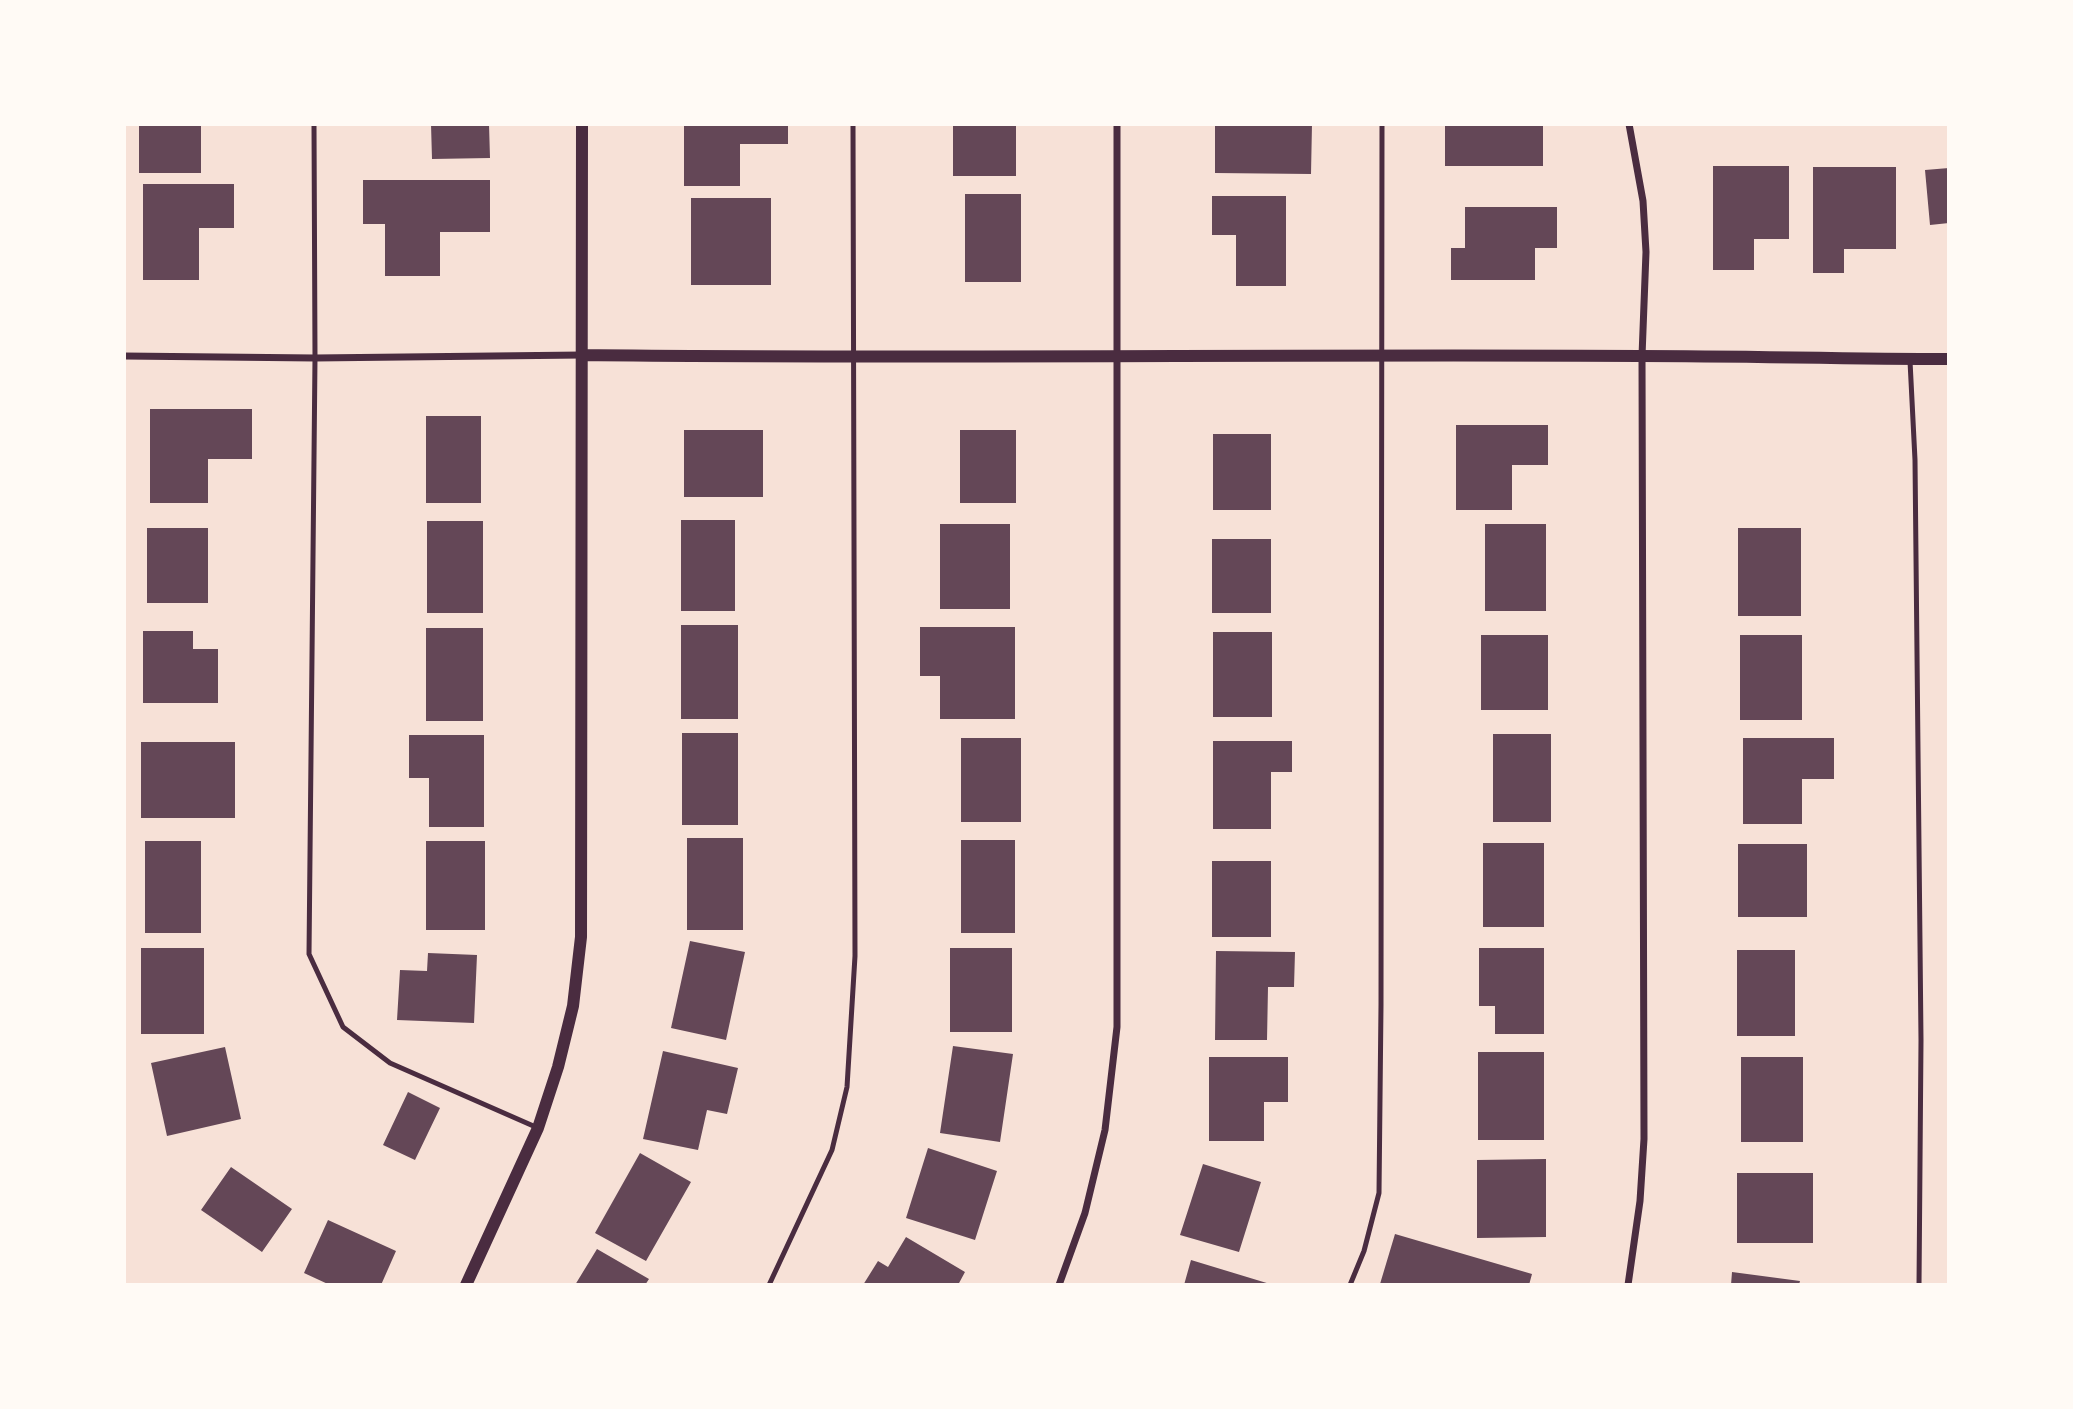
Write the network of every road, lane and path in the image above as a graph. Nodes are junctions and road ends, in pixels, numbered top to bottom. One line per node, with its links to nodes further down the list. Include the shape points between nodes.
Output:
1 (314, 124): 12 (lane)
2 (582, 124): 7 (street)
3 (853, 124): 13 (lane)
4 (1117, 124): 8 (street)
5 (1382, 124): 10 (lane)
6 (1629, 124): 11 (street, via 1643,201 1646,252)
7 (582, 355): 12 (street); 13 (street); 16 (street, via 581,937 573,1006)
8 (1117, 355): 10 (street); 13 (street); 19 (street, via 1117,1027 1105,1130 1085,1213)
9 (124, 356): 12 (street)
10 (1381, 356): 11 (street); 20 (lane, via 1379,1193)
11 (1642, 356): 14 (street); 21 (street, via 1644,1139)
12 (315, 358): 16 (lane, via 309,954 343,1027 390,1063)
13 (853, 358): 18 (lane, via 855,956 847,1087 832,1150)
14 (1910, 359): 15 (street); 22 (lane, via 1920,971)
15 (1949, 359)
16 (538, 1128): 17 (street)
17 (466, 1285)
18 (769, 1285)
19 (1059, 1285)
20 (1350, 1285)
21 (1628, 1285)
22 (1919, 1285)

